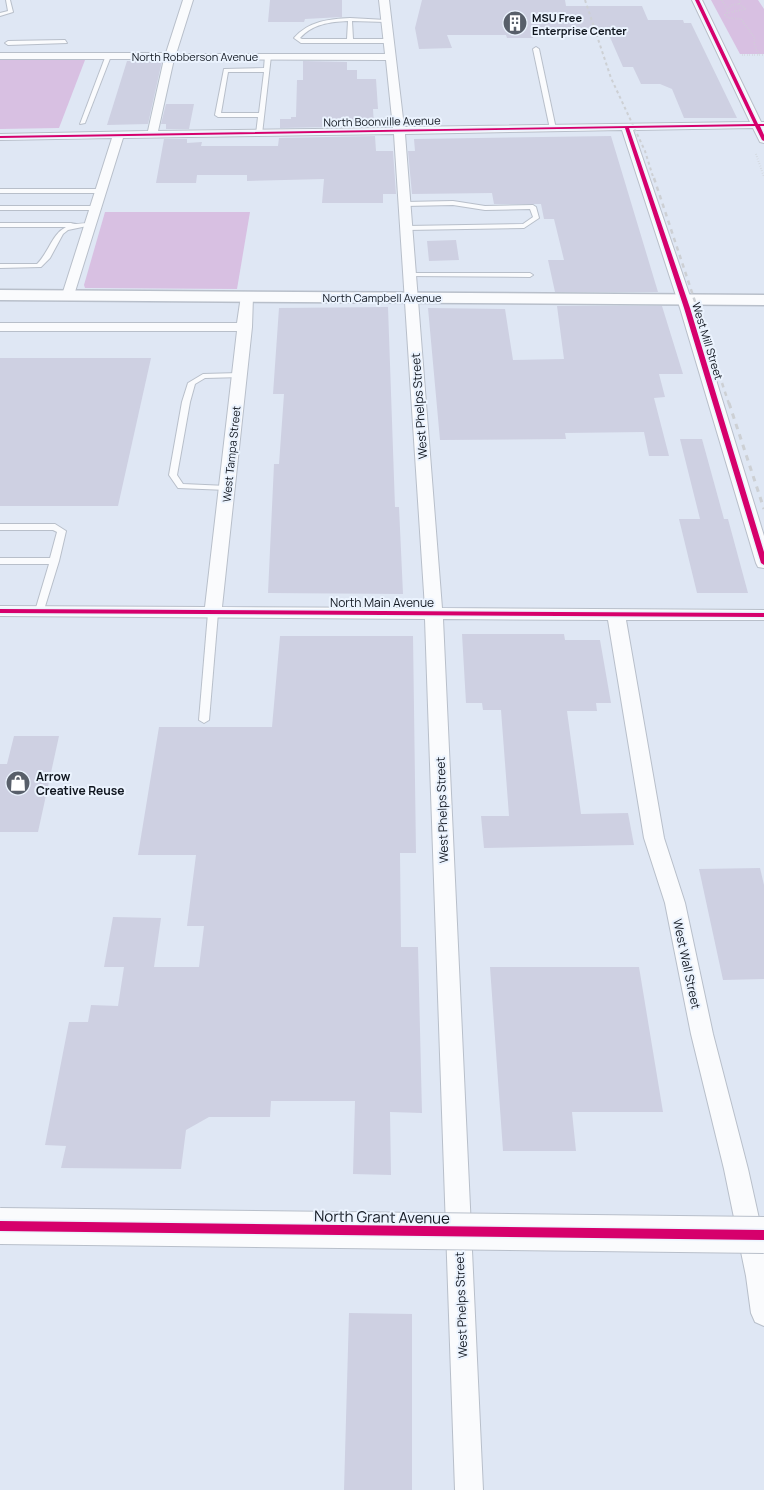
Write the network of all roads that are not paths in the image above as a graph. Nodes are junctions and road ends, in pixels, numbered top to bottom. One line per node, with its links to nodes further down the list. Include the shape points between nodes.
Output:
1 (8, 0): 5 (lane, via 11,12)
2 (188, 0): 16 (street)
3 (384, 0): 7 (street, West Phelps Street)
4 (697, 0): 22 (street)
5 (0, 15)
6 (350, 21): 7 (lane); 8 (lane); 8 (lane, via 313,24 302,30 297,38 301,41)
7 (386, 21): 9 (street, West Phelps Street)
8 (350, 41): 9 (lane)
9 (388, 41): 18 (street, West Phelps Street)
10 (65, 42): 12 (lane)
11 (0, 43): 12 (lane)
12 (8, 43): 14 (lane)
13 (536, 49): 24 (lane)
14 (1, 56): 15 (street, North Robberson Avenue)
15 (108, 56): 16 (street, North Robberson Avenue); 21 (lane)
16 (170, 56): 17 (street, North Robberson Avenue); 28 (street)
17 (268, 56): 18 (street, North Robberson Avenue); 19 (lane)
18 (390, 57): 25 (street, West Phelps Street)
19 (266, 70): 20 (lane); 20 (lane, via 226,70 218,115)
20 (260, 115): 26 (lane)
21 (82, 123)
22 (761, 125): 23 (street, North Boonville Avenue); 30 (street)
23 (626, 128): 24 (street, North Boonville Avenue); 47 (street, West Mill Street)
24 (553, 129): 25 (street, North Boonville Avenue)
25 (399, 132): 26 (street, North Boonville Avenue); 33 (street, West Phelps Street)
26 (258, 134): 28 (street, North Boonville Avenue)
27 (118, 136): 28 (street, North Boonville Avenue); 29 (street, North Boonville Avenue); 32 (street)
28 (152, 136)
29 (0, 137)
30 (764, 140)
31 (0, 191): 32 (lane)
32 (100, 191): 35 (street)
33 (405, 204): 39 (street, West Phelps Street); 39 (lane, via 534,208 536,218 524,226)
34 (0, 208): 35 (lane)
35 (94, 208): 38 (street)
36 (0, 225): 37 (lane)
37 (71, 225): 38 (lane); 40 (lane, via 58,234 50,258 39,266)
38 (89, 225): 44 (street)
39 (407, 228): 42 (street, West Phelps Street)
40 (0, 266)
41 (530, 274): 42 (lane)
42 (410, 275): 46 (street, West Phelps Street)
43 (0, 294): 44 (main road, North Campbell Avenue)
44 (68, 295): 45 (main road, North Campbell Avenue)
45 (247, 296): 46 (main road, North Campbell Avenue); 50 (street, West Tampa Street)
46 (412, 297): 47 (main road, North Campbell Avenue); 60 (street, West Phelps Street)
47 (684, 300): 48 (main road, North Campbell Avenue); 56 (street, West Mill Street)
48 (764, 300)
49 (0, 327): 50 (street)
50 (244, 327): 51 (street, West Tampa Street)
51 (240, 375): 52 (street, West Tampa Street); 52 (lane, via 203,376 192,383 173,475 181,486)
52 (227, 488): 59 (street, West Tampa Street)
53 (0, 527): 55 (lane, via 61,528)
54 (0, 561): 55 (lane)
55 (54, 561): 58 (lane)
56 (764, 563)
57 (0, 611): 58 (street, North Main Avenue)
58 (40, 612): 59 (street, North Main Avenue)
59 (213, 613): 60 (street, North Main Avenue); 63 (lane)
60 (433, 613): 61 (street, North Main Avenue); 67 (street, West Phelps Street)
61 (616, 614): 62 (street, North Main Avenue); 66 (street, West Wall Street, via 654,838 675,903 702,1034 736,1169)
62 (764, 615)
63 (204, 720)
64 (0, 1226): 65 (main road, North Grant Avenue, bridge)
65 (764, 1235)
66 (764, 1313)
67 (469, 1490)

